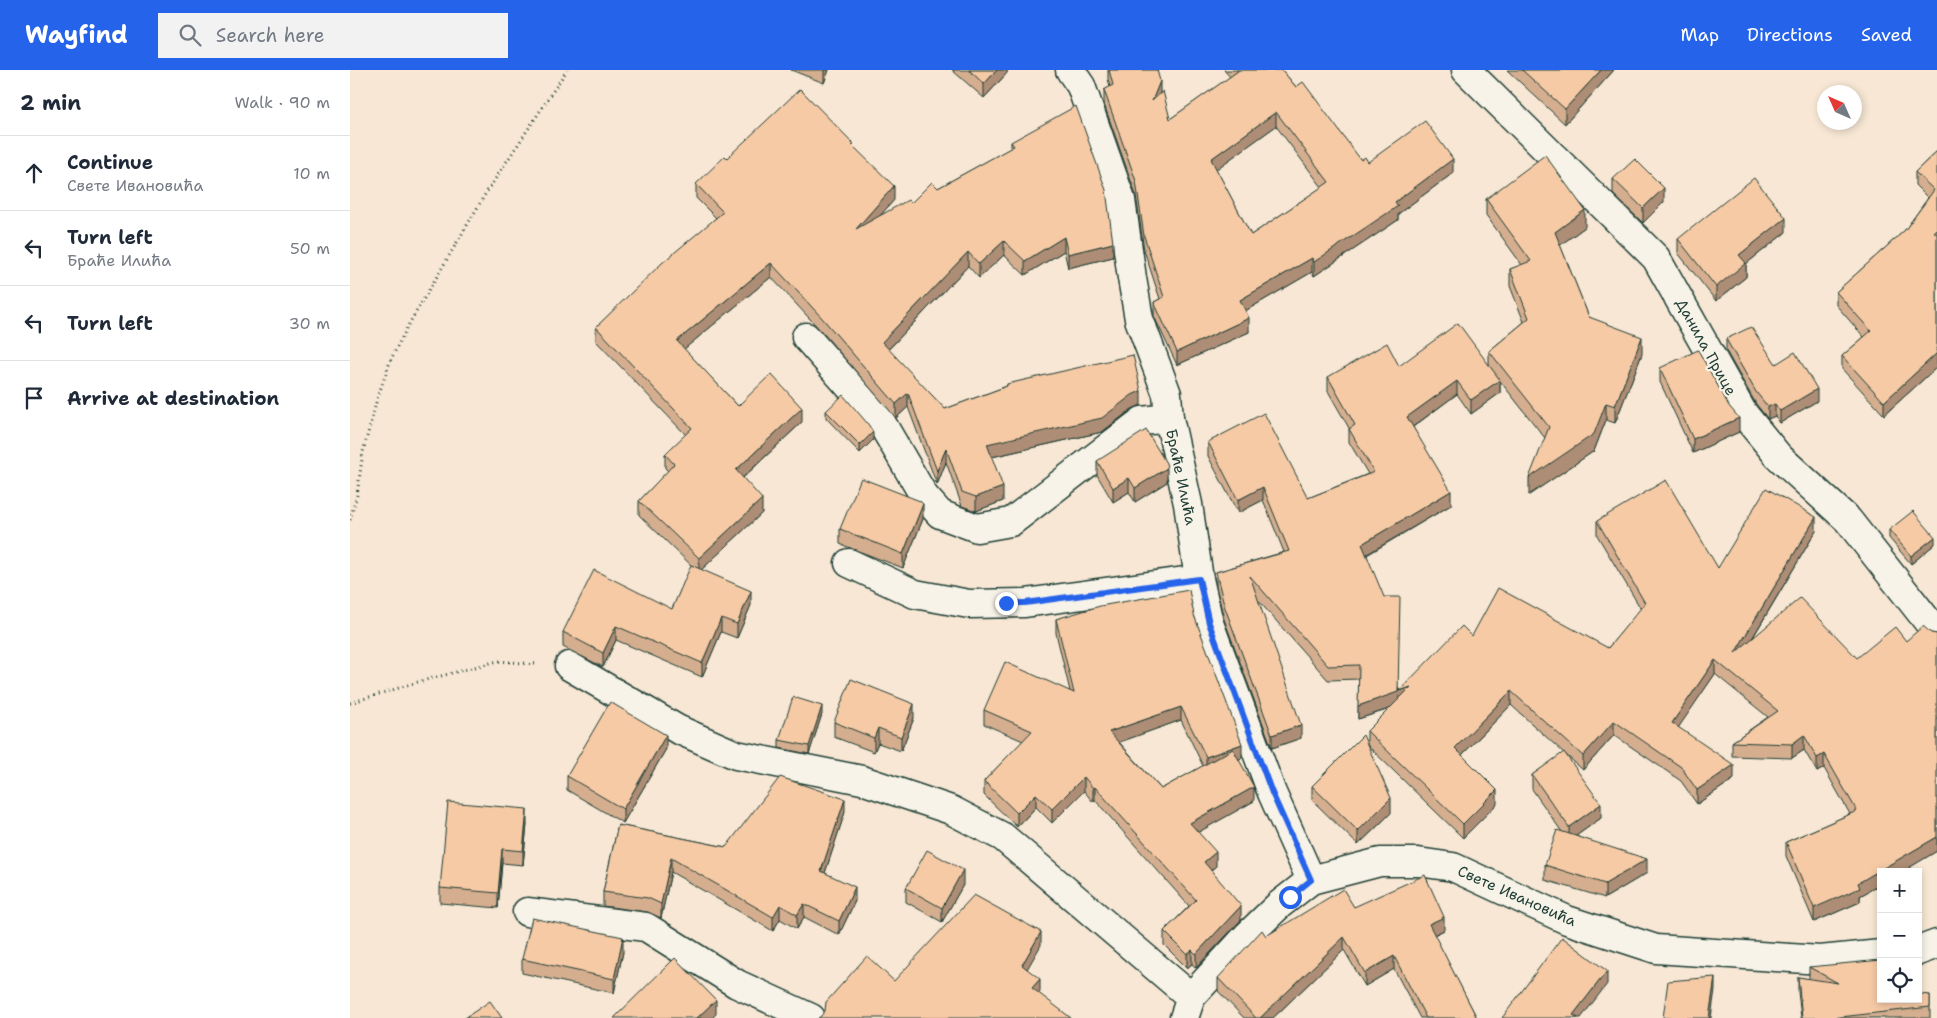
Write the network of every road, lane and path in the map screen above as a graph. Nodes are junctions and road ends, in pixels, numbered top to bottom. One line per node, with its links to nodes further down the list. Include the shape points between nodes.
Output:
1 (567, 70): 6 (path, via 486,193 391,360 363,452)
2 (1070, 70): 5 (street, Браће Илића, via 1081,86 1121,200 1140,318 1166,394)
3 (1466, 70): 9 (street, Данила Прице, via 1656,258 1743,413 1779,457 1848,520)
4 (806, 337): 5 (street, via 881,422 924,496 940,514 977,528 1011,522 1142,421)
5 (1169, 418): 8 (street, Браће Илића, via 1188,504)
6 (350, 520)
7 (849, 564): 8 (street, via 915,594 968,604 1025,603)
8 (1199, 579): 12 (street, Браће Илића, via 1209,623 1272,793)
9 (1937, 633)
10 (569, 666): 11 (path, via 498,661); 17 (street, via 677,729 736,755 862,780 951,810 1003,837)
11 (350, 703)
12 (1311, 880): 16 (street, Свете Ивановића, via 1380,862 1418,862 1453,867 1568,920 1656,949 1820,960); 17 (street, Свете Ивановића, via 1248,935)
13 (527, 912): 18 (street, via 646,927 737,984)
14 (1937, 944): 15 (street)
15 (1922, 949)
16 (1877, 954)
17 (1187, 1008)
18 (811, 1018)

